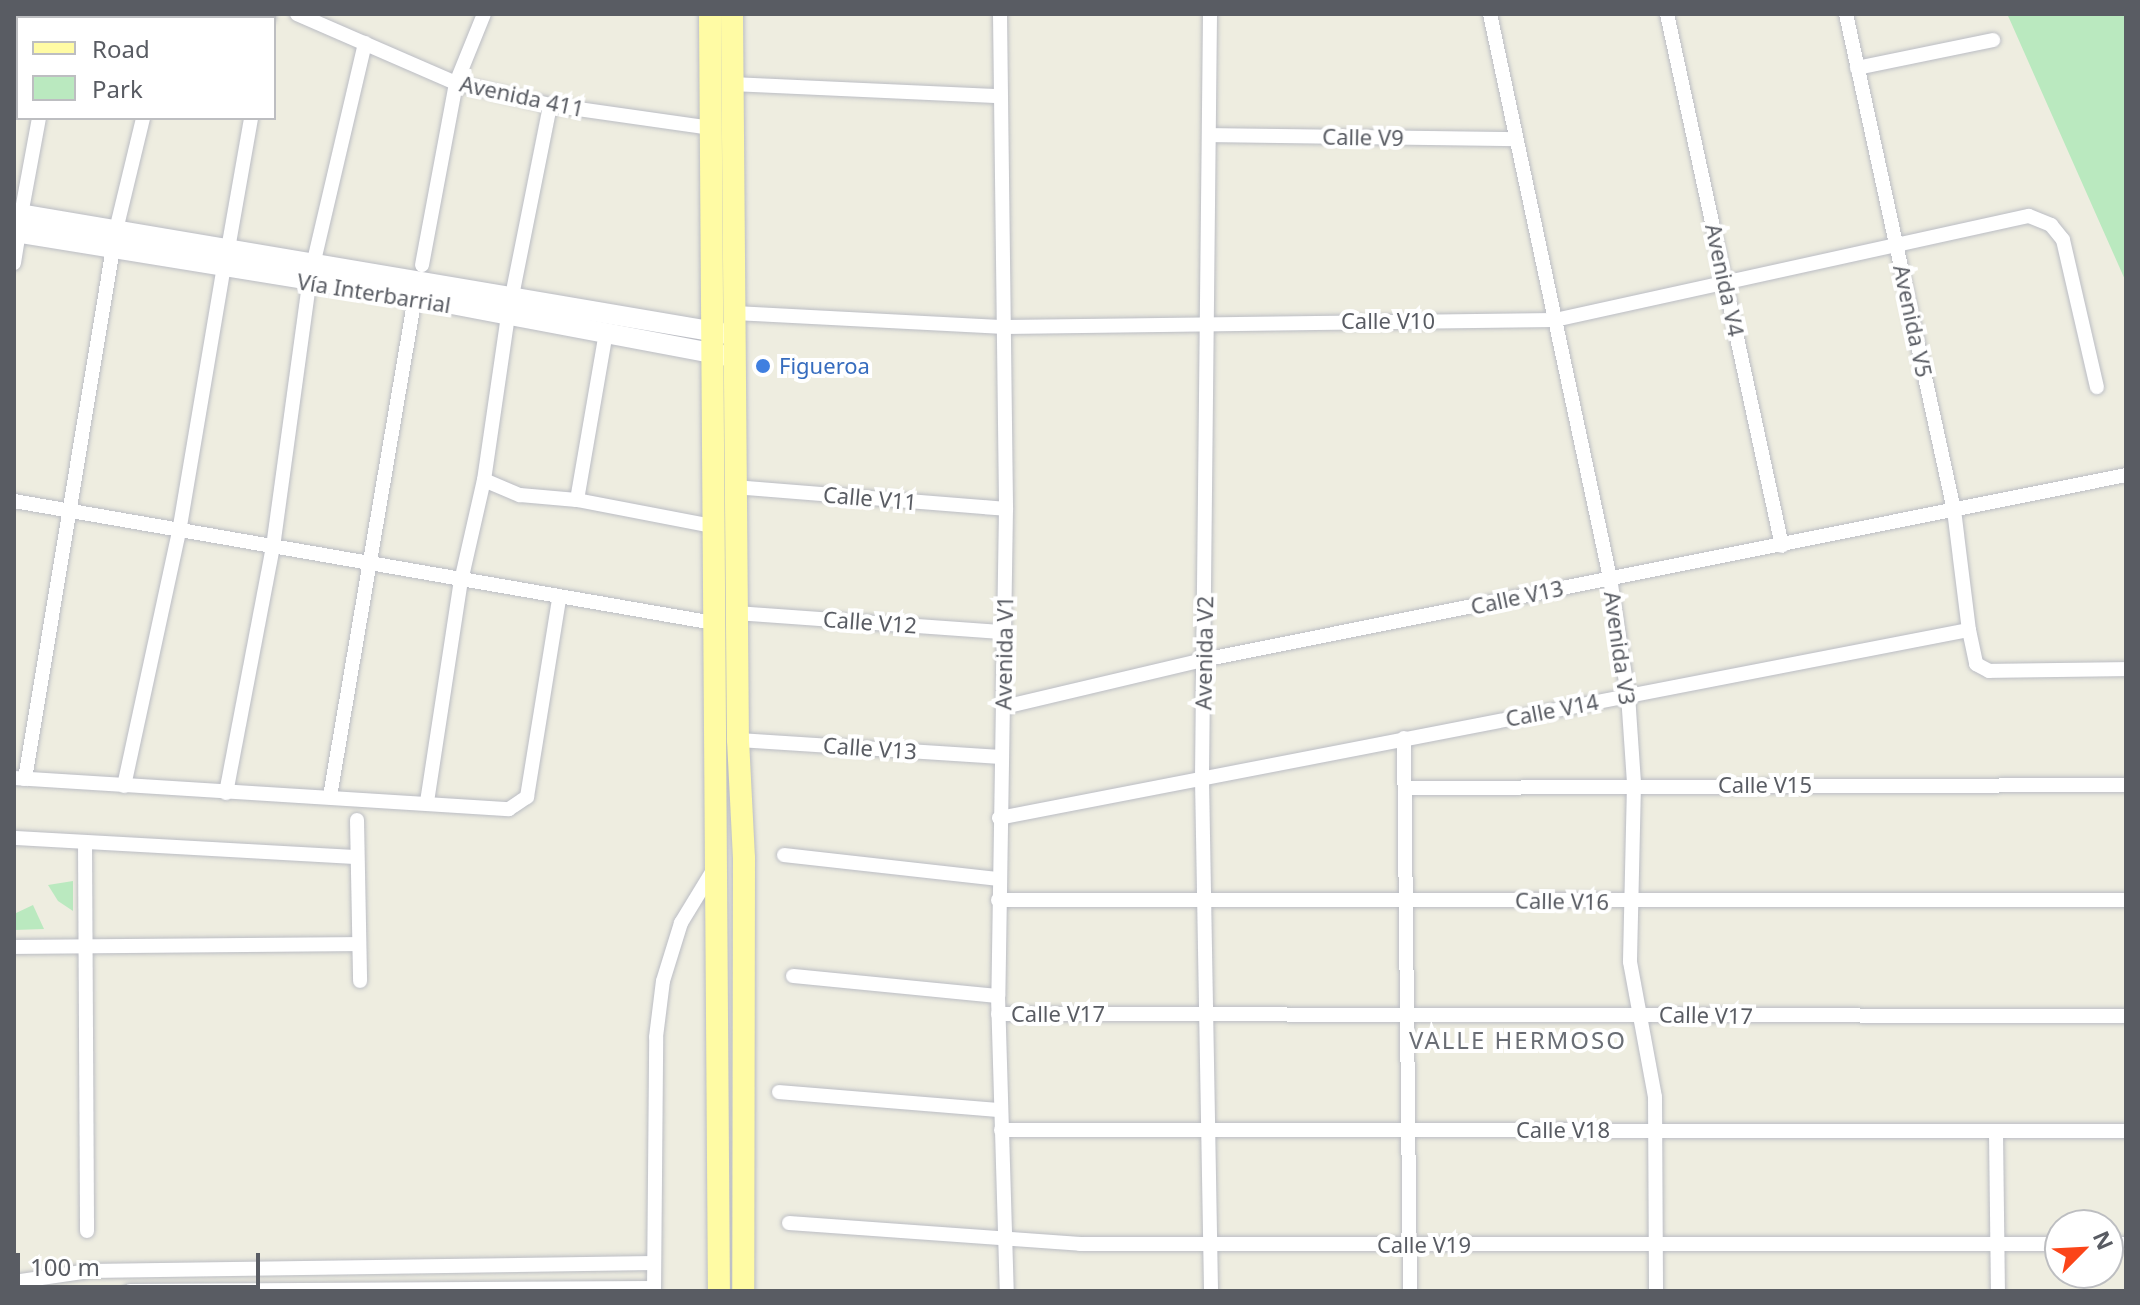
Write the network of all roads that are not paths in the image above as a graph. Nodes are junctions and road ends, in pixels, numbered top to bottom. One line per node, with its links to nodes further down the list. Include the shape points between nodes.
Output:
1 (297, 14): 11 (street, Avenida 411)
2 (484, 14): 13 (street)
3 (710, 14): 20 (main road)
4 (732, 14): 14 (main road)
5 (1000, 14): 15 (street, Avenida V1)
6 (1210, 14): 21 (street, Avenida V2)
7 (1490, 14): 22 (street, Avenida V3)
8 (1667, 14): 30 (street, Avenida V4)
9 (1846, 14): 12 (street, Avenida V5)
10 (1993, 40): 12 (street)
11 (365, 43): 13 (street, Avenida 411); 29 (street)
12 (1857, 68): 25 (street, Avenida V5)
13 (456, 83): 16 (street, Avenida 411); 28 (street)
14 (733, 84): 15 (street); 37 (main road)
15 (999, 96): 35 (street, Avenida V1)
16 (550, 105): 20 (street, Avenida 411); 32 (street)
17 (39, 120): 23 (street)
18 (143, 120): 24 (street)
19 (251, 120): 26 (street)
20 (711, 128): 37 (main road)
21 (1211, 135): 22 (street, Calle V9); 34 (street, Avenida V2)
22 (1515, 139): 33 (street, Avenida V3)
23 (17, 223): 24 (main road, Vía Interbarrial); 27 (street)
24 (115, 240): 26 (main road, Vía Interbarrial); 46 (street)
25 (1897, 245): 30 (street, Calle V10); 38 (street, Calle V10, via 2029,216 2051,225 2063,240); 45 (street, Avenida V5)
26 (226, 258): 29 (main road, Vía Interbarrial); 48 (street)
27 (14, 263)
28 (422, 265)
29 (311, 275): 31 (main road, Vía Interbarrial); 32 (main road, Vía Interbarrial); 50 (street)
30 (1726, 282): 33 (street, Calle V10); 49 (street, Avenida V4)
31 (415, 297): 32 (main road, Vía Interbarrial); 51 (street)
32 (512, 307): 36 (main road, Vía Interbarrial); 37 (main road, Vía Interbarrial); 40 (street)
33 (1555, 320): 34 (street, Calle V10); 52 (street, Avenida V3)
34 (1210, 321): 35 (street, Calle V10); 59 (street, Avenida V2)
35 (1005, 327): 37 (street, Calle V10); 44 (street, Avenida V1)
36 (606, 332): 37 (main road, Vía Interbarrial); 42 (street)
37 (725, 338): 41 (main road); 47 (main road)
38 (2097, 387)
39 (2126, 475): 45 (street, Calle V13)
40 (484, 480): 42 (street, via 520,495); 53 (street)
41 (734, 487): 44 (street, Calle V11); 55 (main road)
42 (577, 500): 47 (street)
43 (14, 501): 46 (street)
44 (1006, 509): 58 (street, Avenida V1)
45 (1954, 510): 49 (street, Calle V13); 57 (street, Avenida V5)
46 (71, 511): 48 (street); 66 (street)
47 (712, 526): 56 (main road)
48 (179, 532): 50 (street); 70 (street)
49 (1782, 546): 52 (street, Calle V13)
50 (273, 547): 51 (street); 72 (street)
51 (369, 564): 53 (street); 73 (street)
52 (1610, 578): 59 (street, Calle V13); 61 (street, Avenida V3)
53 (461, 581): 54 (street); 74 (street)
54 (559, 599): 56 (street); 74 (street, via 527,797 509,809)
55 (736, 613): 58 (street, Calle V12); 64 (main road)
56 (714, 623): 81 (main road)
57 (1969, 630): 60 (street, via 1976,664 1989,671); 61 (street, Calle V14)
58 (1004, 632): 62 (street, Avenida V1)
59 (1203, 660): 62 (street, Calle V13); 67 (street, Avenida V2)
60 (2126, 669)
61 (1628, 695): 63 (street, Calle V14); 68 (street, Avenida V3)
62 (1004, 707): 65 (street, Avenida V1)
63 (1404, 738): 67 (street, Calle V14); 71 (street)
64 (738, 740): 65 (street, Calle V13); 120 (main road, via 744,858)
65 (1001, 757): 75 (street, Avenida V1)
66 (20, 778): 70 (street)
67 (1202, 779): 75 (street, Calle V14); 83 (street, Avenida V2)
68 (1634, 784): 69 (street, Calle V15); 71 (street, Calle V15); 87 (street, Avenida V3)
69 (2126, 785)
70 (124, 786): 72 (street)
71 (1405, 788): 84 (street)
72 (226, 793): 73 (street)
73 (330, 796): 74 (street)
74 (427, 802)
75 (999, 818): 82 (street, Avenida V1)
76 (357, 820): 80 (street)
77 (14, 838): 78 (street)
78 (85, 842): 80 (street); 90 (street)
79 (784, 855): 82 (street)
80 (356, 857): 88 (street)
81 (717, 863): 115 (street, via 681,923 663,981 656,1037); 119 (main road)
82 (997, 879): 85 (street, Avenida V1)
83 (1203, 897): 84 (street, Calle V16); 85 (street, Calle V16); 94 (street, Avenida V2)
84 (1406, 899): 87 (street, Calle V16); 96 (street)
85 (998, 900): 93 (street, Avenida V1)
86 (2126, 900): 87 (street, Calle V16)
87 (1632, 901): 97 (street, Avenida V3, via 1631,977)
88 (359, 944): 90 (street); 92 (street)
89 (14, 947): 90 (street)
90 (85, 947): 108 (street)
91 (793, 976): 93 (street)
92 (360, 981)
93 (998, 996): 95 (street, Avenida V1)
94 (1205, 1013): 95 (street, Calle V17); 96 (street, Calle V17); 102 (street, Avenida V2)
95 (998, 1014): 100 (street, Avenida V1)
96 (1407, 1014): 97 (street, Calle V17); 104 (street)
97 (1641, 1014): 98 (street, Calle V17); 103 (street, Avenida V3, via 1652,1065)
98 (2126, 1016)
99 (779, 1092): 100 (street)
100 (1000, 1110): 101 (street, Avenida V1)
101 (1001, 1130): 102 (street, Calle V18); 109 (street, Avenida V1)
102 (1207, 1130): 104 (street, Calle V18); 113 (street, Avenida V2)
103 (1656, 1130): 104 (street, Calle V18); 106 (street, Calle V18); 110 (street, Avenida V3)
104 (1408, 1131): 114 (street)
105 (2126, 1131): 106 (street, Calle V18)
106 (1996, 1132): 111 (street)
107 (789, 1223): 109 (street, Calle V19)
108 (87, 1231)
109 (1004, 1239): 113 (street, Calle V19); 121 (street, Avenida V1)
110 (1656, 1243): 111 (street, Calle V19); 114 (street, Calle V19); 124 (street, Avenida V3)
111 (1997, 1244): 112 (street, Calle V19); 125 (street)
112 (2044, 1244)
113 (1210, 1245): 114 (street, Calle V19); 122 (street, Avenida V2)
114 (1408, 1245): 123 (street)
115 (654, 1263): 116 (street, via 89,1271); 117 (street)
116 (14, 1282)
117 (654, 1290): 118 (street)
118 (130, 1291)
119 (719, 1291)
120 (743, 1291)
121 (1007, 1291)
122 (1211, 1291)
123 (1410, 1291)
124 (1656, 1291)
125 (1998, 1291)

